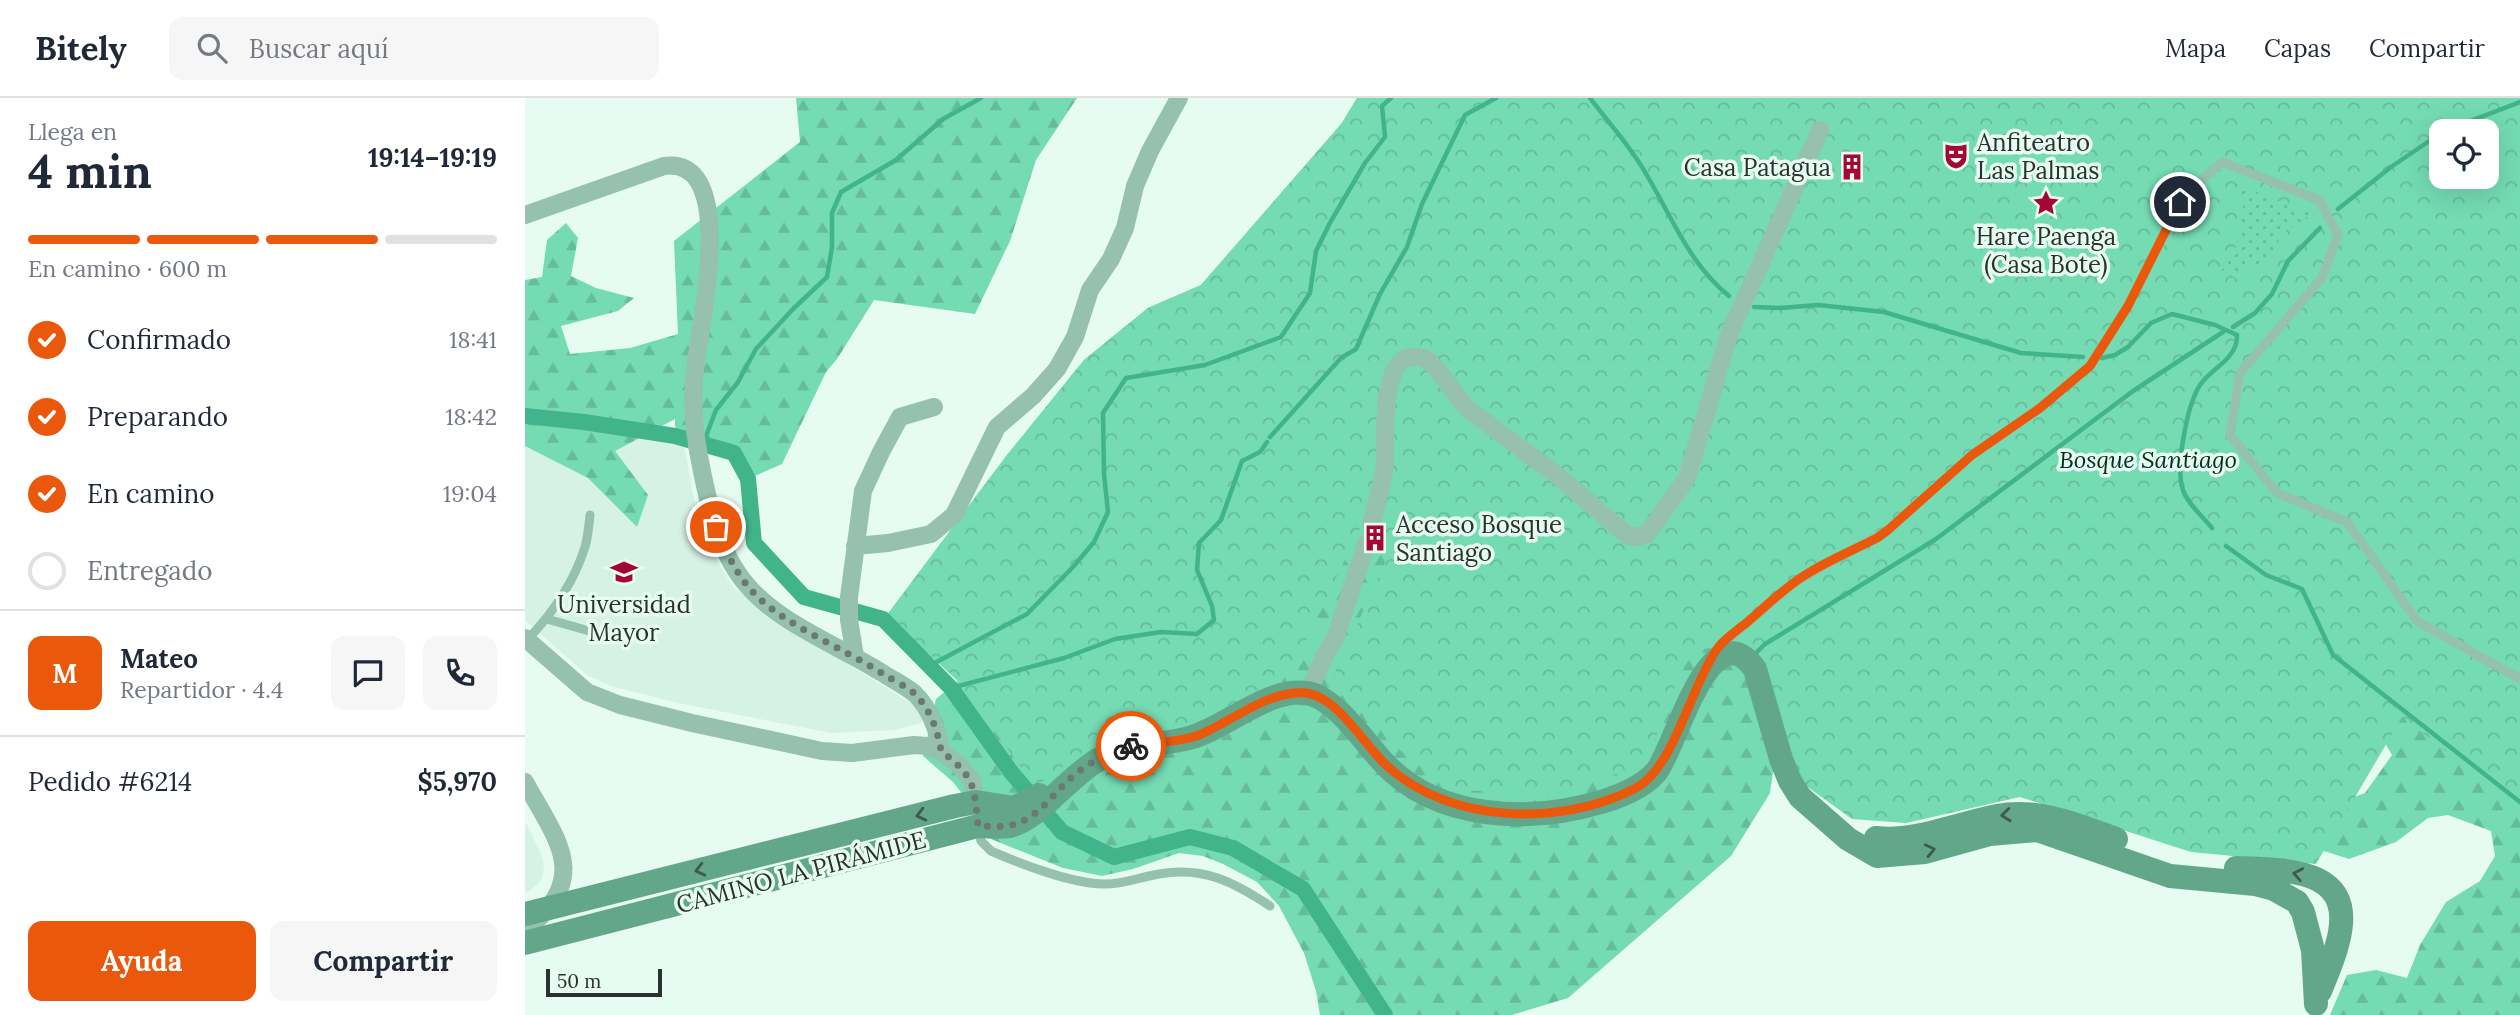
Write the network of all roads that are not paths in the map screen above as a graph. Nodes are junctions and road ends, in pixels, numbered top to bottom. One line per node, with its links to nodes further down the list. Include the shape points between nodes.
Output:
1 (1179, 98): 8 (street, via 1150,151 1125,228 1090,290 1075,337 1057,369 997,427 954,514 931,534)
2 (1819, 130): 6 (street, via 1729,335 1687,478 1647,534 1628,536 1468,409 1434,365 1412,357 1402,362 1388,388 1385,470)
3 (525, 215): 12 (street, via 664,166 681,165 695,176 709,218 708,286 693,421 716,527 731,562 761,600)
4 (934, 407): 8 (street, via 900,418 880,452 863,491)
5 (590, 515): 9 (lane, via 585,546)
6 (1371, 524)
7 (1366, 544): 15 (street, via 1336,636)
8 (855, 546): 12 (street, via 849,597)
9 (547, 620): 10 (lane); 11 (lane)
10 (607, 636)
11 (526, 639): 16 (street, via 587,692 620,705 822,751 852,753 914,745)
12 (855, 656): 16 (street, via 914,693 926,708)
13 (1707, 668): 14 (lane, via 1718,647 1773,599 1804,576 1877,538 1972,455 2090,366 2128,306 2180,202 2222,162 2319,200 2338,235 2322,278 2240,373 2230,435 2277,493 2347,522 2417,621); 15 (street, via 1655,774 1620,796 1575,809 1522,814 1481,812 1426,793 1385,764 1338,712); 19 (street, via 1732,654 1751,663 1790,781)
14 (2520, 679)
15 (1308, 693): 18 (street, CAMINO LA PIRÁMIDE, via 1265,701 1187,739 1114,751 1018,815)
16 (941, 751): 18 (street, via 972,781)
17 (525, 782): 22 (street, CAMINO LA PIRÁMIDE, via 552,828 566,871 561,891)
18 (977, 814): 21 (lane, via 981,841 991,851 1085,882 1120,884 1159,874 1205,873 1230,881); 22 (street, CAMINO LA PIRÁMIDE, one-way to 22); 25 (street, CAMINO LA PIRÁMIDE)
19 (1825, 820): 20 (street, one-way to 19, via 2308,875 2278,870 2178,862 2045,816 1997,816 1885,839 1862,836); 23 (street, one-way to 23, via 1877,856 1925,852 1990,834 2037,830 2170,876 2274,889 2297,902)
20 (2332, 887): 23 (street, via 2328,912 2319,916); 26 (street, via 2340,908 2338,943)
21 (1270, 906)
22 (537, 912): 24 (street, CAMINO LA PIRÁMIDE)
23 (2304, 912): 26 (street, via 2313,950)
24 (525, 931)
25 (525, 943)
26 (2314, 1010)

